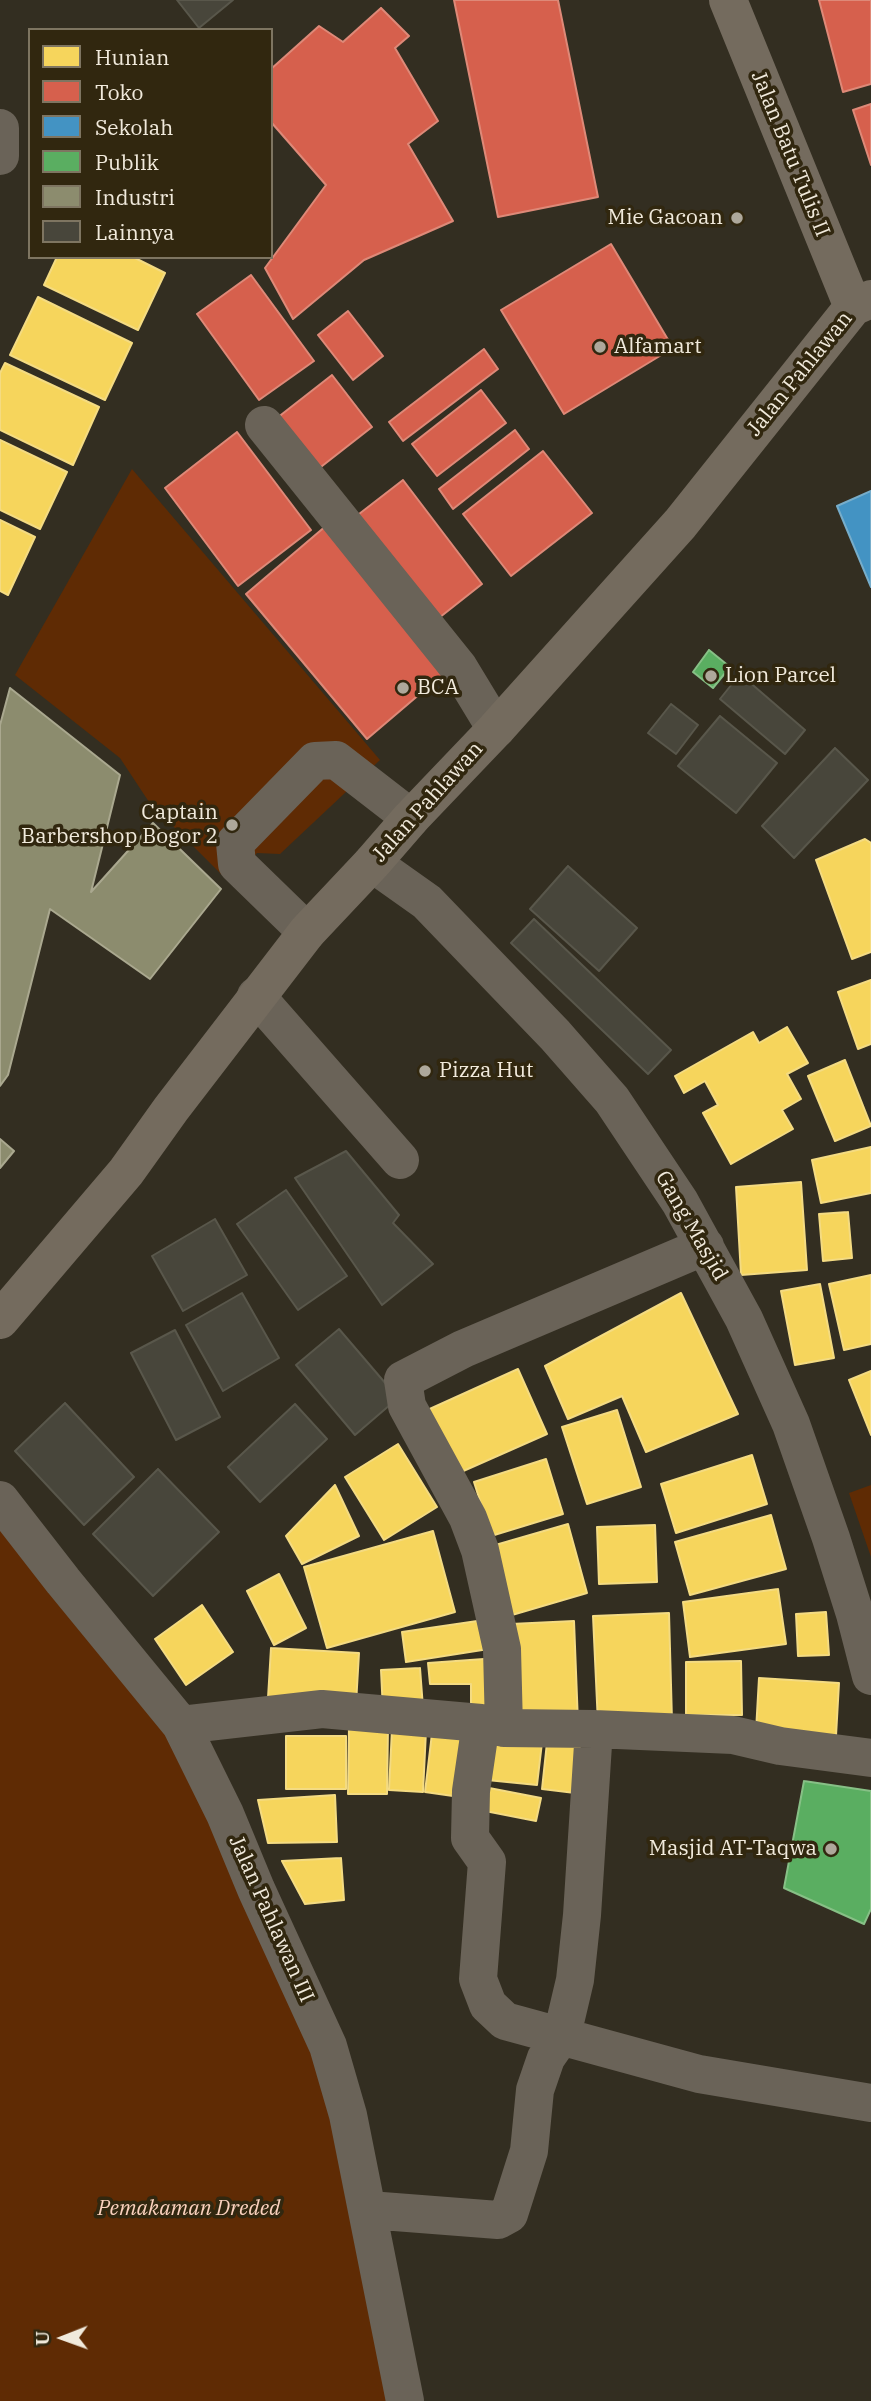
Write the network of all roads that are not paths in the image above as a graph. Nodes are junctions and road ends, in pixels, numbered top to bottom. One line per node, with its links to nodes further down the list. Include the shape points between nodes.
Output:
1 (729, 0): 4 (main road, Jalan Batu Tulis II)
2 (0, 128): 3 (street)
3 (0, 156)
4 (862, 303): 6 (main road, Jalan Pahlawan, via 680,524)
5 (264, 425): 6 (street, via 459,668)
6 (496, 729): 7 (main road, Jalan Pahlawan)
7 (411, 818): 8 (main road, Jalan Pahlawan); 9 (street, via 336,760 315,761 235,843 237,864)
8 (372, 863): 9 (main road, Jalan Pahlawan); 12 (street, Gang Masjid, via 445,919 588,1071 634,1130)
9 (307, 932): 10 (main road, Jalan Pahlawan)
10 (256, 996): 11 (street); 13 (main road, Jalan Pahlawan, via 126,1172)
11 (400, 1160)
12 (705, 1246): 15 (street, Gang Masjid, via 791,1424 831,1538); 18 (street, via 463,1349 403,1380 407,1406 480,1549 502,1649)
13 (0, 1320)
14 (0, 1500): 17 (street, Jalan Pahlawan III)
15 (863, 1611): 16 (street, Gang Masjid)
16 (871, 1676)
17 (181, 1725): 18 (street, via 322,1709); 23 (street, Jalan Pahlawan III, via 328,2046)
18 (493, 1726): 19 (street); 21 (street, via 471,1791 470,1838 487,1861 478,1979 488,2005 505,2021)
19 (594, 1729): 20 (street, via 733,1735); 21 (street, via 582,1915 575,1980)
20 (871, 1758)
21 (562, 2035): 22 (street, via 699,2074); 23 (street, via 546,2058 535,2090 529,2151 509,2214 498,2220)
22 (871, 2103)
23 (369, 2210): 24 (street, Jalan Pahlawan III)
24 (405, 2401)

